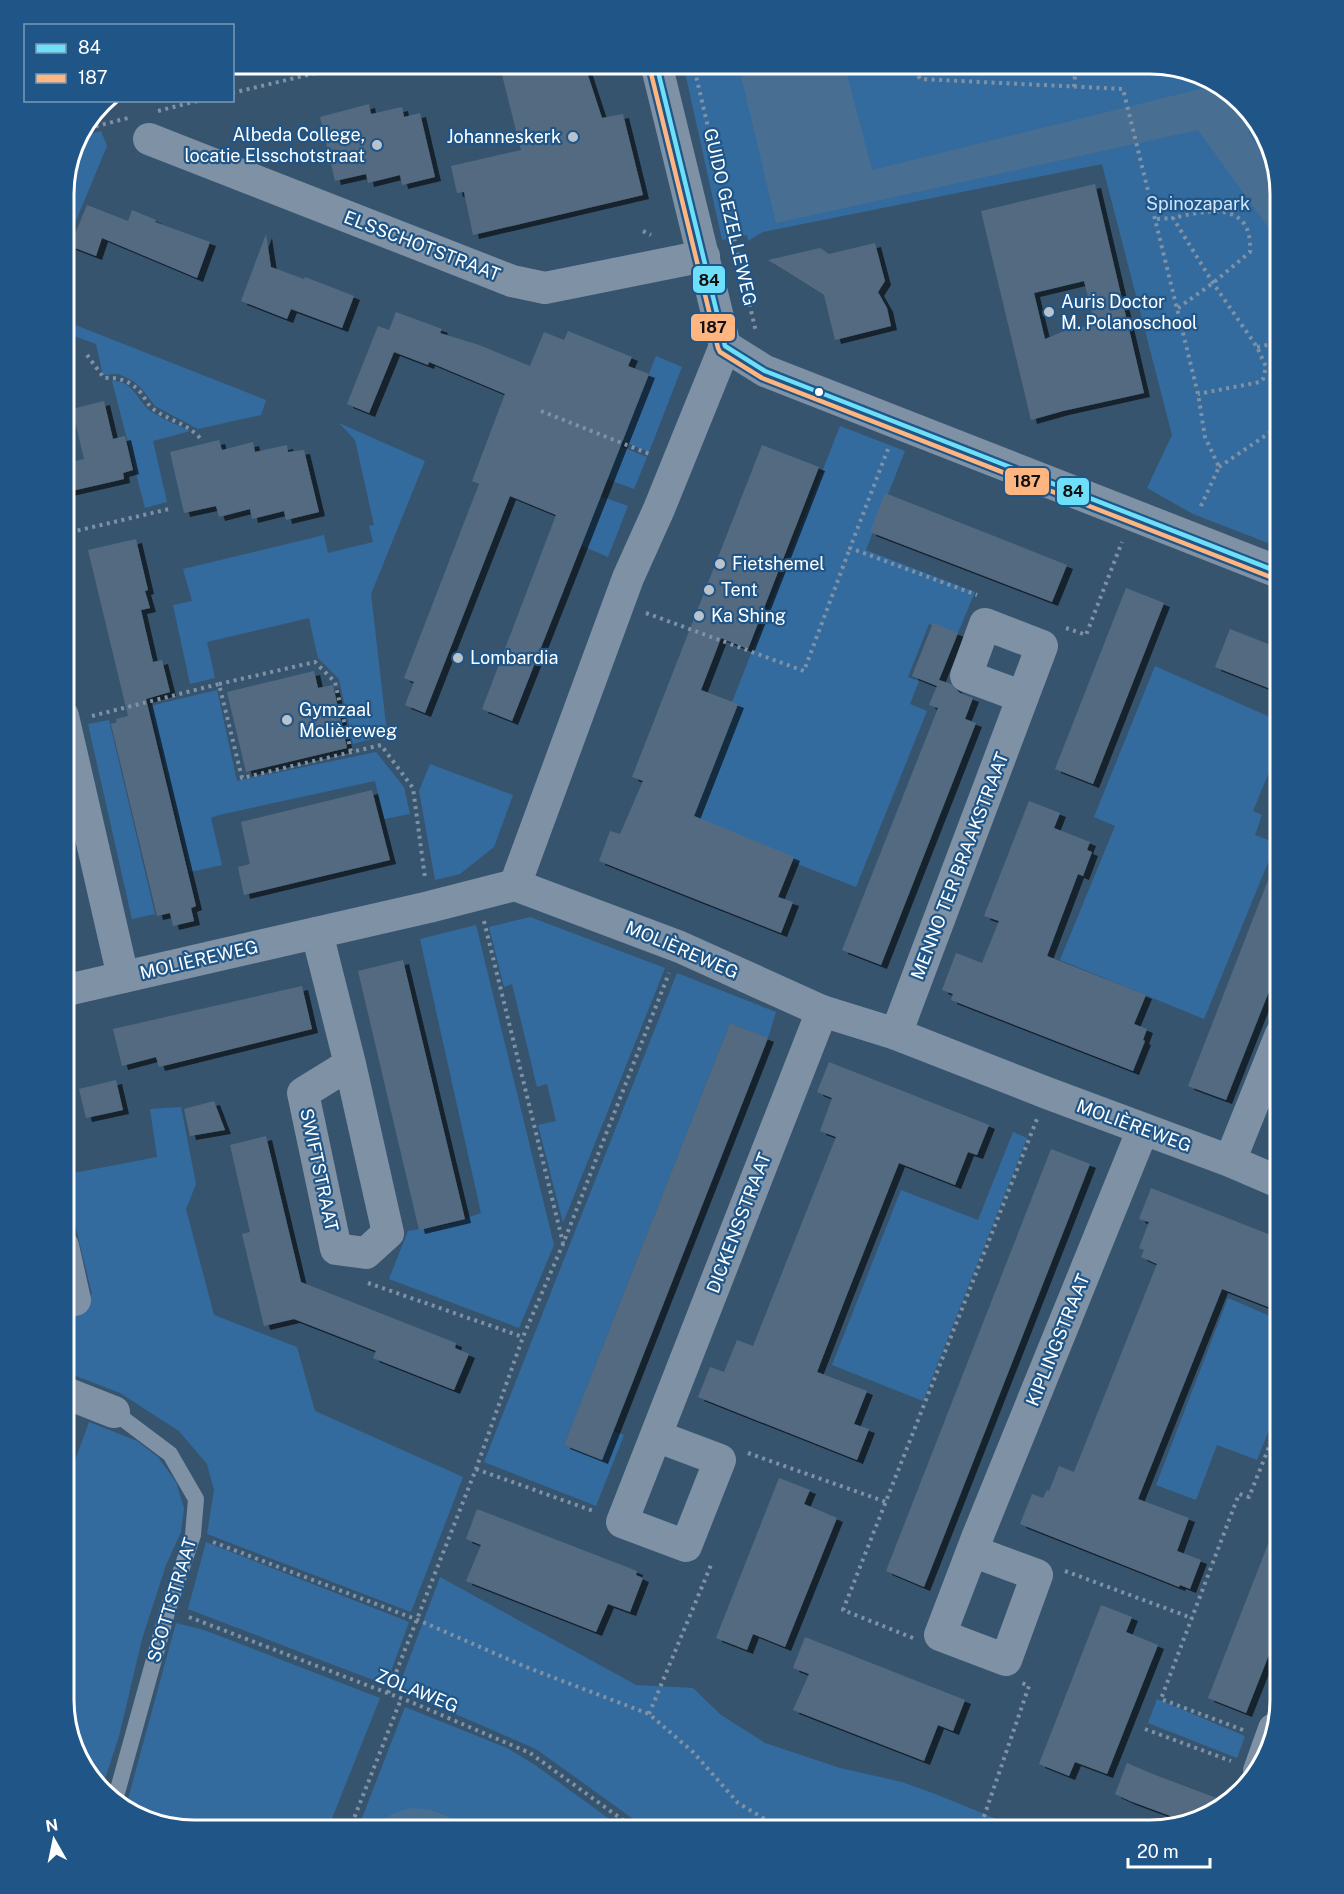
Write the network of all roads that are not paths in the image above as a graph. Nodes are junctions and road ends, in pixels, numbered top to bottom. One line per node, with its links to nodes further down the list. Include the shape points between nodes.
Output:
1 (659, 74): 3 (street, GUIDO GEZELLEWEG)
2 (144, 123): 3 (street, ELSSCHOTSTRAAT, via 512,281 545,288)
3 (704, 256): 4 (street, GUIDO GEZELLEWEG)
4 (725, 346): 5 (street, via 765,371); 8 (street, via 619,603)
5 (1270, 569)
6 (1023, 698): 13 (street, MENNO TER BRAAKSTRAAT)
7 (74, 764): 10 (street)
8 (515, 885): 9 (street, MOLIÈREWEG); 12 (street, MOLIÈREWEG, via 680,947)
9 (317, 933): 10 (street, MOLIÈREWEG); 15 (street, SWIFTSTRAAT)
10 (123, 977): 11 (street, MOLIÈREWEG)
11 (74, 988)
12 (822, 1011): 13 (street, MOLIÈREWEG); 23 (street, DICKENSSTRAAT)
13 (896, 1034): 16 (street, MOLIÈREWEG)
14 (1270, 1061): 17 (street)
15 (350, 1064): 15 (street, SWIFTSTRAAT, via 303,1093 336,1249 366,1253 388,1233)
16 (1143, 1129): 17 (street, MOLIÈREWEG); 24 (street, KIPLINGSTRAAT)
17 (1230, 1161): 18 (street, MOLIÈREWEG)
18 (1270, 1178)
19 (74, 1296): 20 (street)
20 (75, 1300)
21 (74, 1396): 22 (street, SCOTTSTRAAT)
22 (114, 1412): 25 (lane, SCOTTSTRAAT, via 170,1454 196,1499 193,1535)
23 (656, 1436): 23 (street, DICKENSSTRAAT, via 720,1460 686,1546 622,1522)
24 (972, 1551)
25 (116, 1792)

